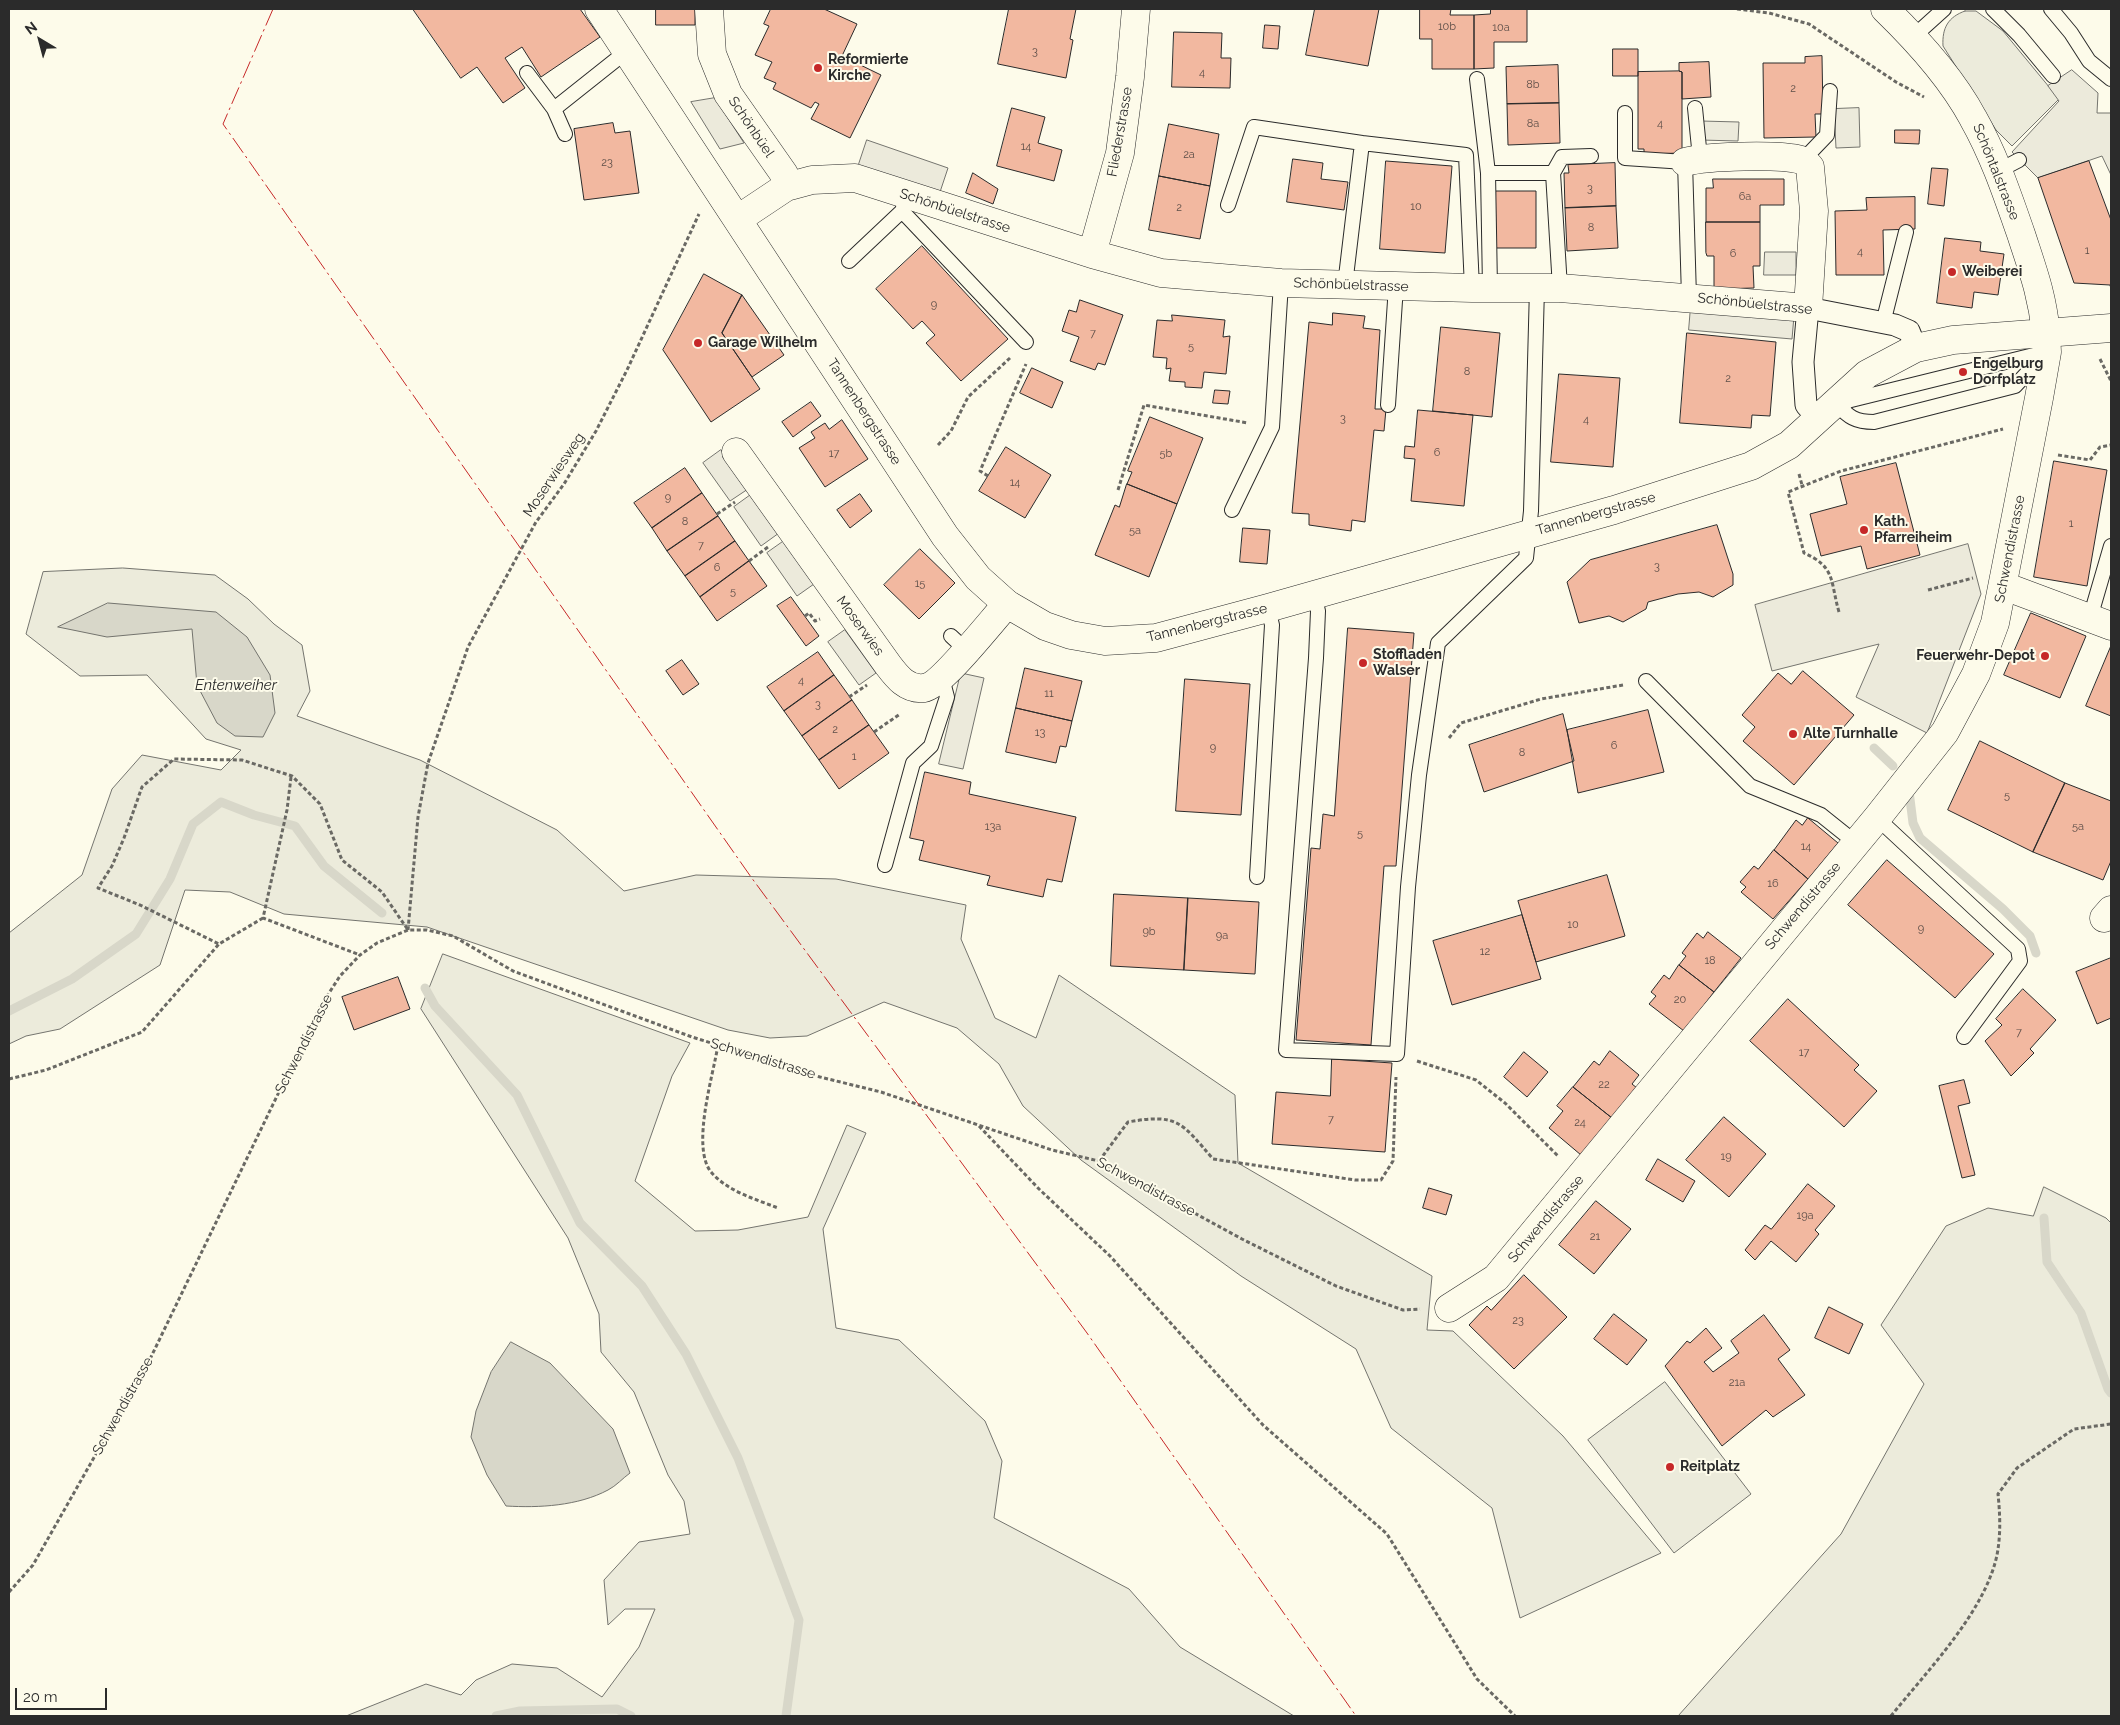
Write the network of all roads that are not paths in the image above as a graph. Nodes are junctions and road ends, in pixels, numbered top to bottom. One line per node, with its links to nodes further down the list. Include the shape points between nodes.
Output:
1 (599, 9): 9 (street, Tannenbergstrasse)
2 (709, 9): 25 (street, Schönbüel, via 712,54 728,94 784,174)
3 (1136, 9): 30 (street, Fliederstrasse, via 1120,153)
4 (1885, 9): 8 (street, Schöntalstrasse)
5 (1944, 9): 8 (lane)
6 (1993, 9): 11 (lane)
7 (2051, 9): 13 (lane, via 2089,61)
8 (1913, 37): 42 (street, Schöntalstrasse, via 1956,90 2009,165 2040,290)
9 (627, 51): 16 (lane); 28 (street, Tannenbergstrasse)
10 (527, 73): 16 (lane)
11 (2053, 76)
12 (1477, 79): 23 (lane)
13 (2111, 79)
14 (1830, 91): 22 (lane, via 1827,135)
15 (1695, 108): 21 (lane)
16 (554, 109): 18 (lane)
17 (1625, 112): 21 (lane, via 1626,158)
18 (565, 134)
19 (1362, 142): 27 (lane, via 1254,127); 33 (lane); 35 (lane, via 1466,155)
20 (1591, 156): 24 (lane, via 1562,158)
21 (1693, 160): 22 (street, via 1773,157); 37 (lane)
22 (1803, 160): 38 (street, via 1810,167 1814,211)
23 (1488, 173): 24 (lane); 35 (lane)
24 (1553, 173): 36 (lane)
25 (786, 187): 26 (street, Schönbüelstrasse, via 812,180 855,178); 28 (street)
26 (905, 203): 30 (street, Schönbüelstrasse); 31 (lane); 41 (lane)
27 (1228, 205)
28 (738, 219): 52 (street, Tannenbergstrasse, via 945,536 978,578)
29 (1906, 232): 39 (lane)
30 (1092, 254): 32 (street, Schönbüelstrasse, via 1161,273)
31 (849, 260)
32 (1281, 283): 33 (street, Schönbüelstrasse); 47 (lane, via 1272,427)
33 (1345, 285): 34 (street, Schönbüelstrasse)
34 (1396, 286): 35 (street, Schönbüelstrasse); 44 (lane)
35 (1481, 288): 36 (street, Schönbüelstrasse)
36 (1548, 288): 37 (street, Schönbüelstrasse); 48 (lane)
37 (1689, 297): 38 (street, Schönbüelstrasse)
38 (1808, 308): 39 (street, Schönbüelstrasse); 45 (street, via 1803,362 1806,404)
39 (1883, 323): 43 (street, Schönbüelstrasse, via 1909,331)
40 (2111, 328): 42 (street, Tannenbergstrasse)
41 (1026, 342)
42 (2046, 343): 43 (street, Tannenbergstrasse, via 1953,340); 45 (lane); 45 (lane, via 2015,386 1874,422 1858,422); 50 (street, Schwendistrasse)
43 (1916, 348): 45 (street, Tannenbergstrasse, via 1867,374)
44 (1388, 405)
45 (1827, 412): 48 (street, Tannenbergstrasse, via 1777,454 1751,466 1614,510)
46 (736, 452): 55 (street, Moserwies, via 899,680 912,688 926,688)
47 (1232, 510)
48 (1529, 533): 51 (street, Tannenbergstrasse); 51 (lane, via 1526,558 1438,643 1419,775 1397,1054 1286,1050 1316,658 1318,611)
49 (2111, 546): 54 (lane)
50 (2004, 586): 54 (street); 57 (street, Schwendistrasse, via 1989,643 1964,699 1945,732)
51 (1314, 594): 53 (street, Tannenbergstrasse)
52 (1007, 604): 53 (street, Tannenbergstrasse, via 1045,626 1105,641 1156,638); 55 (street, Moserwies, via 958,643)
53 (1268, 608): 60 (lane, via 1272,625)
54 (2101, 622)
55 (942, 678): 59 (lane, via 947,697 931,746 913,763)
56 (1646, 681): 58 (lane, via 1750,786 1821,814)
57 (1877, 818): 58 (street, Schwendistrasse); 61 (lane, via 2018,949 2020,961)
58 (1856, 843): 62 (street, Schwendistrasse, via 1496,1278)
59 (885, 865)
60 (1258, 877)
61 (1964, 1037)
62 (1448, 1308)

